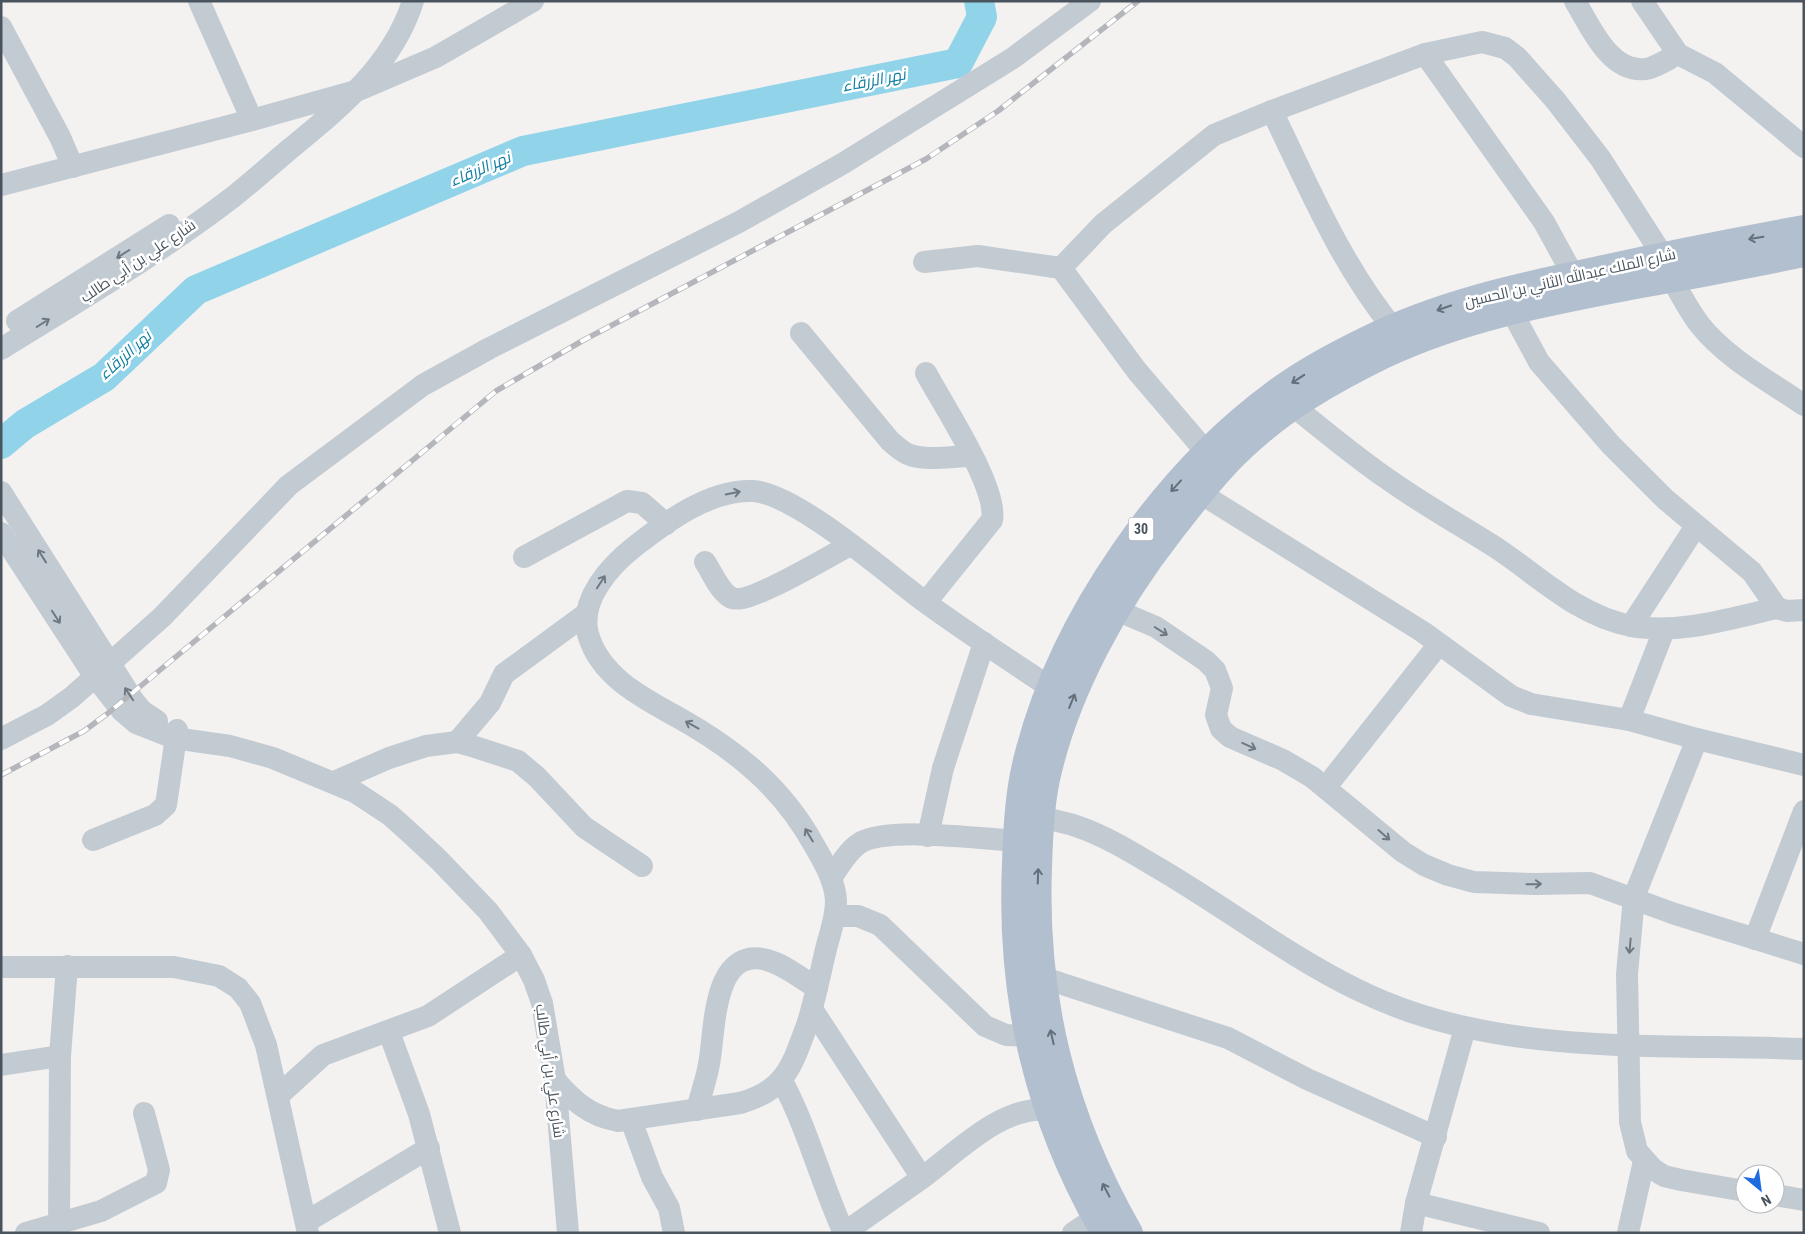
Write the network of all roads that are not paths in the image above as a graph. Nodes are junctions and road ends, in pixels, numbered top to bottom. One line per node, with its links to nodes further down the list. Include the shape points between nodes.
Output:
1 (199, 1): 12 (street)
2 (413, 1): 10 (street, شارع علي بن أبي طالب, via 398,37)
3 (533, 1): 10 (street, via 436,57)
4 (1090, 1): 50 (street, via 1013,58 842,164 739,222 423,385 289,484 199,580)
5 (1574, 1): 9 (street, via 1604,48 1626,67 1651,68)
6 (1642, 1): 9 (street)
7 (1, 28): 15 (street)
8 (1424, 54): 11 (street); 20 (street, via 1482,42 1505,48 1517,57 1600,158); 22 (street, via 1544,222)
9 (1678, 54): 13 (street, via 1715,73)
10 (359, 90): 12 (street); 14 (street, شارع علي بن أبي طالب)
11 (1272, 110): 21 (street, via 1214,135 1103,224); 24 (street, via 1334,239 1375,306)
12 (252, 120): 15 (street)
13 (1804, 147)
14 (270, 166): 25 (street, شارع علي بن أبي طالب, one-way to 25, via 169,225); 27 (street, شارع علي بن أبي طالب, one-way to 14, via 157,251 233,197)
15 (73, 167): 16 (street)
16 (1, 185)
17 (1804, 229): 20 (main road, شارع الملك عبدالله الثاني بن الحسين / 30, one-way to 20)
18 (1804, 253): 20 (main road, شارع الملك عبدالله الثاني بن الحسين / 30)
19 (924, 262): 21 (street, via 978,256)
20 (1668, 267): 22 (main road, شارع الملك عبدالله الثاني بن الحسين / 30); 23 (main road, شارع الملك عبدالله الثاني بن الحسين / 30); 29 (street, via 1690,312 1708,334 1747,366)
21 (1061, 268): 31 (street, via 1137,371)
22 (1573, 275): 24 (main road, شارع الملك عبدالله الثاني بن الحسين / 30, one-way to 24, via 1470,300)
23 (1511, 310): 30 (main road, شارع الملك عبدالله الثاني بن الحسين / 30, via 1449,328 1387,353); 36 (street, via 1532,352 1557,384 1629,464)
24 (1393, 328): 31 (main road, شارع الملك عبدالله الثاني بن الحسين / 30, one-way to 31, via 1276,393)
25 (1, 331)
26 (801, 333): 32 (street, via 890,442 901,450 922,457)
27 (1, 349)
28 (926, 373): 32 (street)
29 (1804, 405)
30 (1293, 406): 34 (main road, شارع الملك عبدالله الثاني بن الحسين / 30, via 1242,447); 46 (street, via 1389,481 1499,550 1561,595 1585,610)
31 (1207, 453): 51 (main road, شارع الملك عبدالله الثاني بن الحسين / 30, one-way to 51, via 1153,513 1117,565 1079,630)
32 (972, 456): 41 (street, via 993,503 992,520)
33 (1, 492): 50 (street, شارع علي بن أبي طالب, one-way to 33)
34 (1200, 493): 43 (main road, شارع الملك عبدالله الثاني بن الحسين / 30, via 1151,556); 49 (street)
35 (666, 524): 38 (street, one-way to 38, via 727,494 756,491 785,500); 39 (street, via 642,503 627,501); 45 (street, one-way to 35, via 597,589 614,564)
36 (1696, 526): 42 (street, via 1752,572); 46 (street)
37 (1, 533): 50 (street, شارع علي بن أبي طالب, one-way to 50)
38 (850, 545): 40 (street, via 782,582 738,600 725,592); 41 (street)
39 (524, 557)
40 (705, 562)
41 (926, 602): 48 (street)
42 (1777, 608): 44 (street); 47 (street)
43 (1116, 610): 53 (main road, شارع الملك عبدالله الثاني بن الحسين / 30, one-way to 43); 60 (street, one-way to 60, via 1156,627 1215,670 1222,688 1216,715 1221,729 1230,737 1283,760)
44 (1804, 610)
45 (586, 614): 57 (street, via 504,674 490,703); 67 (street, one-way to 45, via 795,813 759,773 711,736 641,697 609,670 588,633)
46 (1631, 626): 47 (street)
47 (1664, 630): 52 (street)
48 (984, 643): 51 (street); 63 (street, via 943,768)
49 (1439, 644): 52 (street, via 1511,696 1531,704); 60 (street)
50 (103, 671): 54 (street, شارع علي بن أبي طالب, via 122,711 136,723); 55 (street, via 47,715)
51 (1051, 688): 53 (main road, شارع الملك عبدالله الثاني بن الحسين / 30)
52 (1629, 720): 56 (street)
53 (1050, 724): 62 (main road, شارع الملك عبدالله الثاني بن الحسين / 30); 65 (main road, شارع الملك عبدالله الثاني بن الحسين / 30, via 1029,754 1022,785)
54 (175, 734): 59 (street, شارع علي بن أبي طالب, via 273,758); 64 (street, via 168,799 161,812)
55 (1, 739)
56 (1697, 740): 58 (street); 68 (street)
57 (457, 742): 59 (street, via 426,746 389,758); 66 (street, via 518,761 584,828)
58 (1804, 765)
59 (334, 782): 72 (street, شارع علي بن أبي طالب, via 390,815 439,860 488,911)
60 (1326, 786): 68 (street, one-way to 68, via 1403,852 1448,875 1474,882 1501,884 1590,883)
61 (1804, 811): 70 (street)
62 (1040, 817): 75 (main road, شارع الملك عبدالله الثاني بن الحسين / 30, one-way to 62, via 1037,920); 77 (street, via 1075,825 1124,848 1357,990 1429,1019)
63 (928, 836): 65 (street); 67 (street, via 889,835 866,840 857,845)
64 (93, 840)
65 (1017, 841): 79 (main road, شارع الملك عبدالله الثاني بن الحسين / 30, via 1016,931)
66 (642, 866)
67 (831, 878): 69 (street)
68 (1634, 897): 70 (street, via 1675,914); 80 (street, one-way to 80, via 1627,974)
69 (835, 916): 76 (street); 79 (street, via 858,916 880,925 985,1026 1006,1034)
70 (1755, 939): 71 (street)
71 (1804, 954)
72 (521, 955): 78 (street, via 428,1016); 84 (street, شارع علي بن أبي طالب, via 542,1003)
73 (67, 966): 74 (street); 82 (street); 86 (street, via 174,966 219,976 238,988 250,1003 266,1045)
74 (1, 967)
75 (1041, 977): 91 (street, via 1228,1038 1307,1079); 108 (main road, شارع الملك عبدالله الثاني بن الحسين / 30, one-way to 75, via 1098,1177 1072,1110 1048,1020)
76 (815, 999): 85 (street); 87 (street, via 784,968 766,960 751,959 736,965 726,976 719,995 710,1060); 94 (street)
77 (1465, 1028): 80 (street, via 1565,1041); 91 (street)
78 (389, 1032): 86 (street, via 323,1055); 92 (street)
79 (1028, 1036): 88 (main road, شارع الملك عبدالله الثاني بن الحسين / 30, via 1036,1076)
80 (1628, 1045): 81 (street); 93 (street, via 1630,1122 1633,1142)
81 (1804, 1049)
82 (60, 1056): 83 (street); 99 (street)
83 (1, 1065)
84 (555, 1080): 90 (street, via 586,1111 604,1119); 105 (street, شارع علي بن أبي طالب)
85 (782, 1081): 87 (street, via 754,1099); 102 (street, via 799,1114)
86 (279, 1095): 101 (street)
87 (696, 1110): 90 (street)
88 (1048, 1110): 94 (street, via 1011,1115); 100 (main road, شارع الملك عبدالله الثاني بن الحسين / 30, via 1075,1176)
89 (144, 1114): 99 (street, via 159,1170 156,1183 100,1211)
90 (631, 1120): 106 (street, via 646,1162 669,1208)
91 (1436, 1137): 98 (street)
92 (429, 1148): 101 (street); 104 (street)
93 (1644, 1161): 95 (street, via 1664,1176); 111 (street)
94 (922, 1178): 102 (street)
95 (1735, 1188)
96 (1785, 1197): 97 (street)
97 (1804, 1200)
98 (1416, 1202): 109 (street); 110 (street)
99 (59, 1225): 103 (street)
100 (1100, 1225): 107 (street)
101 (307, 1227)
102 (838, 1231)
103 (26, 1233)
104 (450, 1233)
105 (568, 1233)
106 (674, 1233)
107 (1073, 1233)
108 (1130, 1233)
109 (1411, 1233)
110 (1539, 1233)
111 (1628, 1233)

